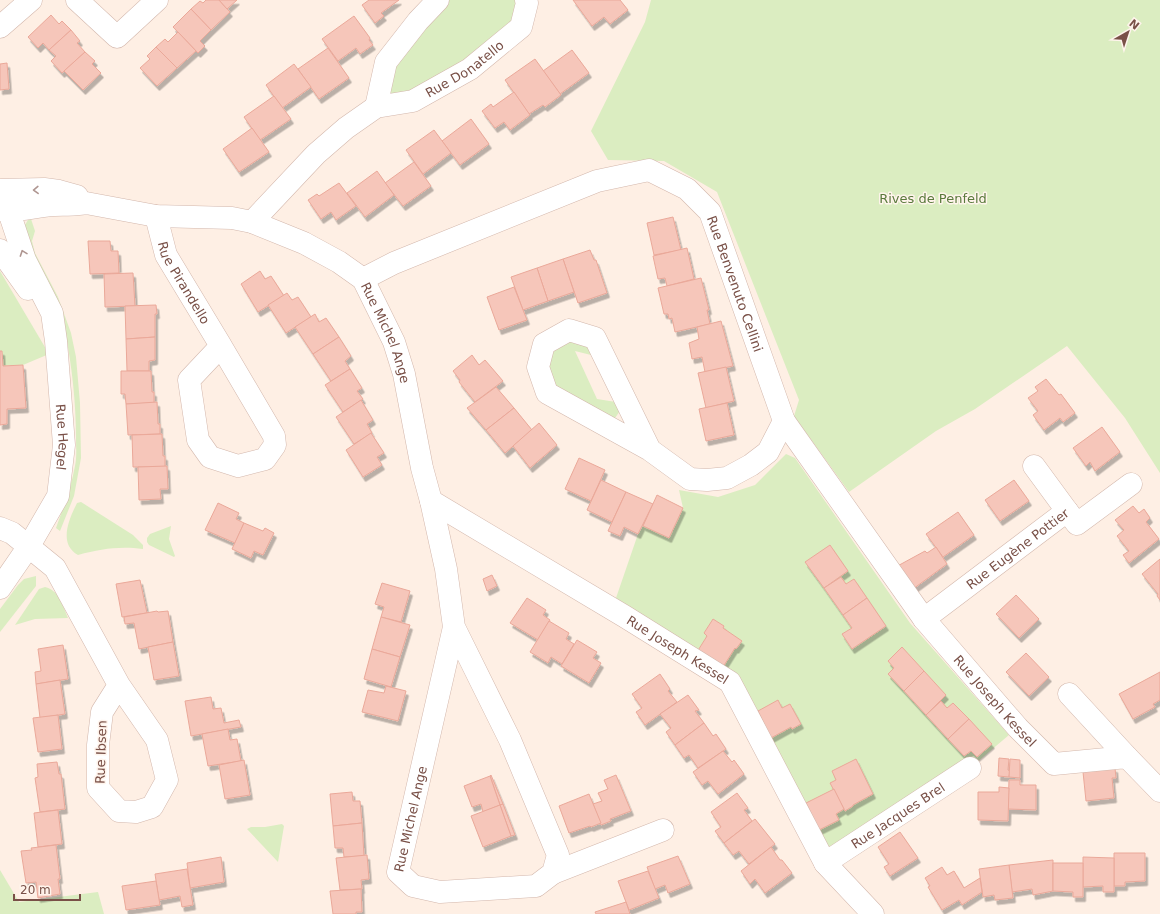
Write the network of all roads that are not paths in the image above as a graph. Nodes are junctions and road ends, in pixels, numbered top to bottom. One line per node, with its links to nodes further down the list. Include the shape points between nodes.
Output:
1 (31, 0): 6 (street)
2 (77, 0): 3 (street, via 117,37)
3 (157, 0)
4 (438, 0): 7 (street, via 386,62)
5 (526, 0): 7 (street, Rue Donatello, via 521,27 470,69 414,101)
6 (0, 27)
7 (376, 106): 12 (street, Rue Donatello, via 316,154)
8 (0, 190): 9 (street, Rue Michel Ange, one-way to 8, via 78,196 59,191)
9 (86, 203): 10 (street, Rue Michel Ange); 11 (street, Rue Michel Ange)
10 (3, 207): 15 (street, Rue Hegel, one-way to 10, via 52,313 25,260)
11 (156, 216): 12 (street, Rue Michel Ange, via 232,218); 16 (street, Rue Pirandello, via 166,255)
12 (252, 222): 14 (street, Rue Michel Ange, via 304,243 339,262)
13 (0, 250): 15 (street, Rue Hegel, via 29,291)
14 (363, 279): 17 (street, Rue Benvenuto Cellini, via 394,263 597,181 649,170 687,189 710,212); 21 (street, Rue Michel Ange, via 394,342 404,374)
15 (56, 341): 24 (street, Rue Hegel, via 64,445 58,496)
16 (222, 346): 16 (street, Rue Pirandello, via 189,380 198,440 210,457 238,466 265,459 275,445 274,436)
17 (784, 421): 18 (street, via 768,452 727,478 690,479); 26 (street, Rue Joseph Kessel)
18 (650, 450): 18 (street, via 547,393 538,367 544,344 569,330 595,338)
19 (1034, 466): 22 (street, Rue Eugène Pottier)
20 (1131, 484): 22 (street, via 1077,524)
21 (431, 501): 27 (street, Rue Michel Ange, via 446,569); 34 (street, Rue Joseph Kessel, via 730,682)
22 (1067, 511): 26 (street, Rue Eugène Pottier)
23 (0, 528): 24 (street, Rue Ibsen, via 12,532)
24 (29, 546): 25 (street, Rue Hegel); 28 (street, Rue Ibsen, via 55,568)
25 (0, 588)
26 (924, 619): 30 (street, Rue Joseph Kessel, via 1018,728 1054,764)
27 (454, 627): 35 (street, Rue Michel Ange, via 510,740 558,855); 35 (street, Rue Michel Ange, via 398,872 413,886 440,892 536,886)
28 (119, 685): 28 (street, Rue Ibsen, via 102,712 98,745 98,788 119,811 136,812 152,807 167,780 157,740)
29 (1069, 694): 30 (street)
30 (1127, 757): 32 (street)
31 (970, 768): 34 (street, Rue Jacques Brel)
32 (1160, 791)
33 (663, 830): 35 (street, Rue Michel Ange)
34 (825, 863): 36 (street, Rue Joseph Kessel)
35 (553, 873)
36 (871, 914)

